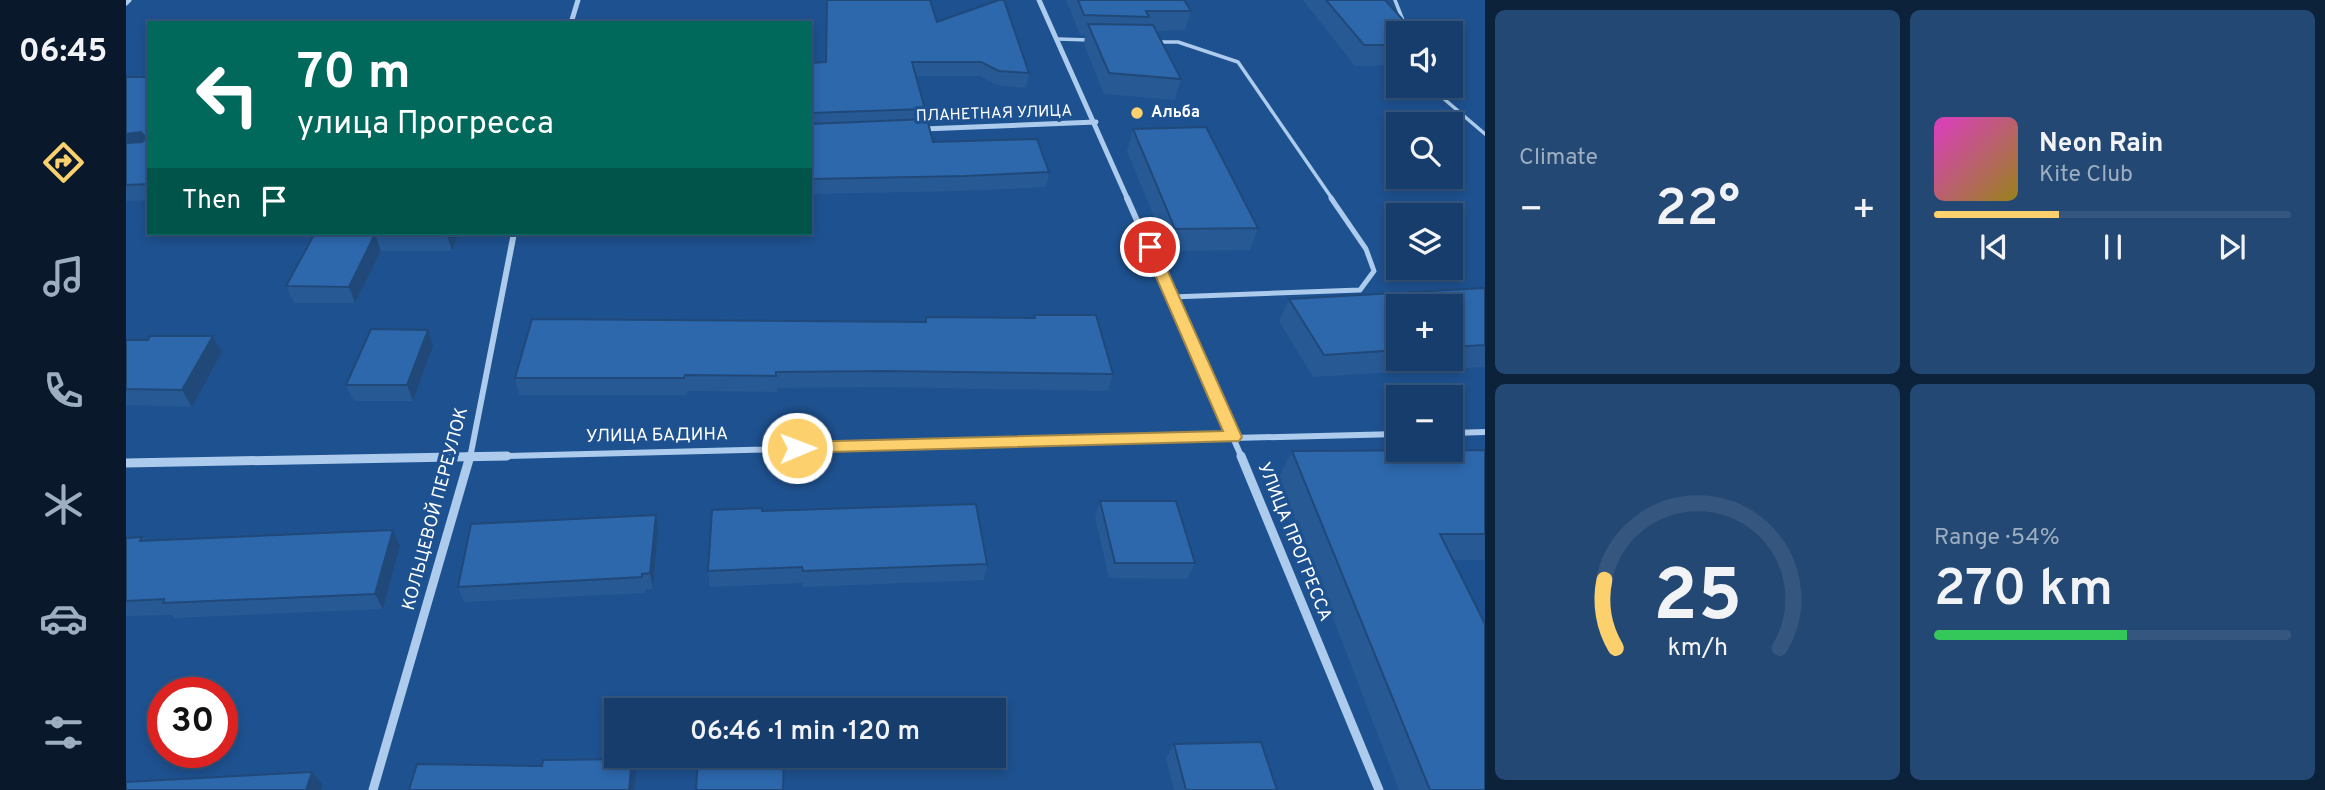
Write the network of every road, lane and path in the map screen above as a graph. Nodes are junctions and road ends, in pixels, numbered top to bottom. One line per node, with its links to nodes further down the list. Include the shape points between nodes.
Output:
1 (578, 0): 4 (street)
2 (1040, 0): 6 (street, УЛИЦА ПРОГРЕССА)
3 (1395, 0): 5 (lane)
4 (571, 21)
5 (1403, 21)
6 (1057, 39): 7 (lane); 10 (street, УЛИЦА ПРОГРЕССА)
7 (1097, 40)
8 (1151, 41): 14 (lane, via 1178,42 1238,62 1366,249 1374,271 1360,290)
9 (1443, 98): 12 (lane)
10 (1096, 122): 11 (street, ПЛАНЕТНАЯ УЛИЦА); 14 (street, УЛИЦА ПРОГРЕССА)
11 (919, 129)
12 (1485, 134)
13 (514, 235): 19 (street, КОЛЬЦЕВОЙ ПЕРЕУЛОК)
14 (1172, 297): 18 (street, УЛИЦА ПРОГРЕССА)
15 (1485, 432): 16 (street)
16 (1463, 433)
17 (1386, 434): 18 (street, УЛИЦА БАДИНА)
18 (1233, 437): 19 (street, УЛИЦА БАДИНА); 22 (street, УЛИЦА ПРОГРЕССА)
19 (470, 457): 20 (street, УЛИЦА БАДИНА); 21 (street, КОЛЬЦЕВОЙ ПЕРЕУЛОК)
20 (126, 463)
21 (373, 790)
22 (1378, 790)

